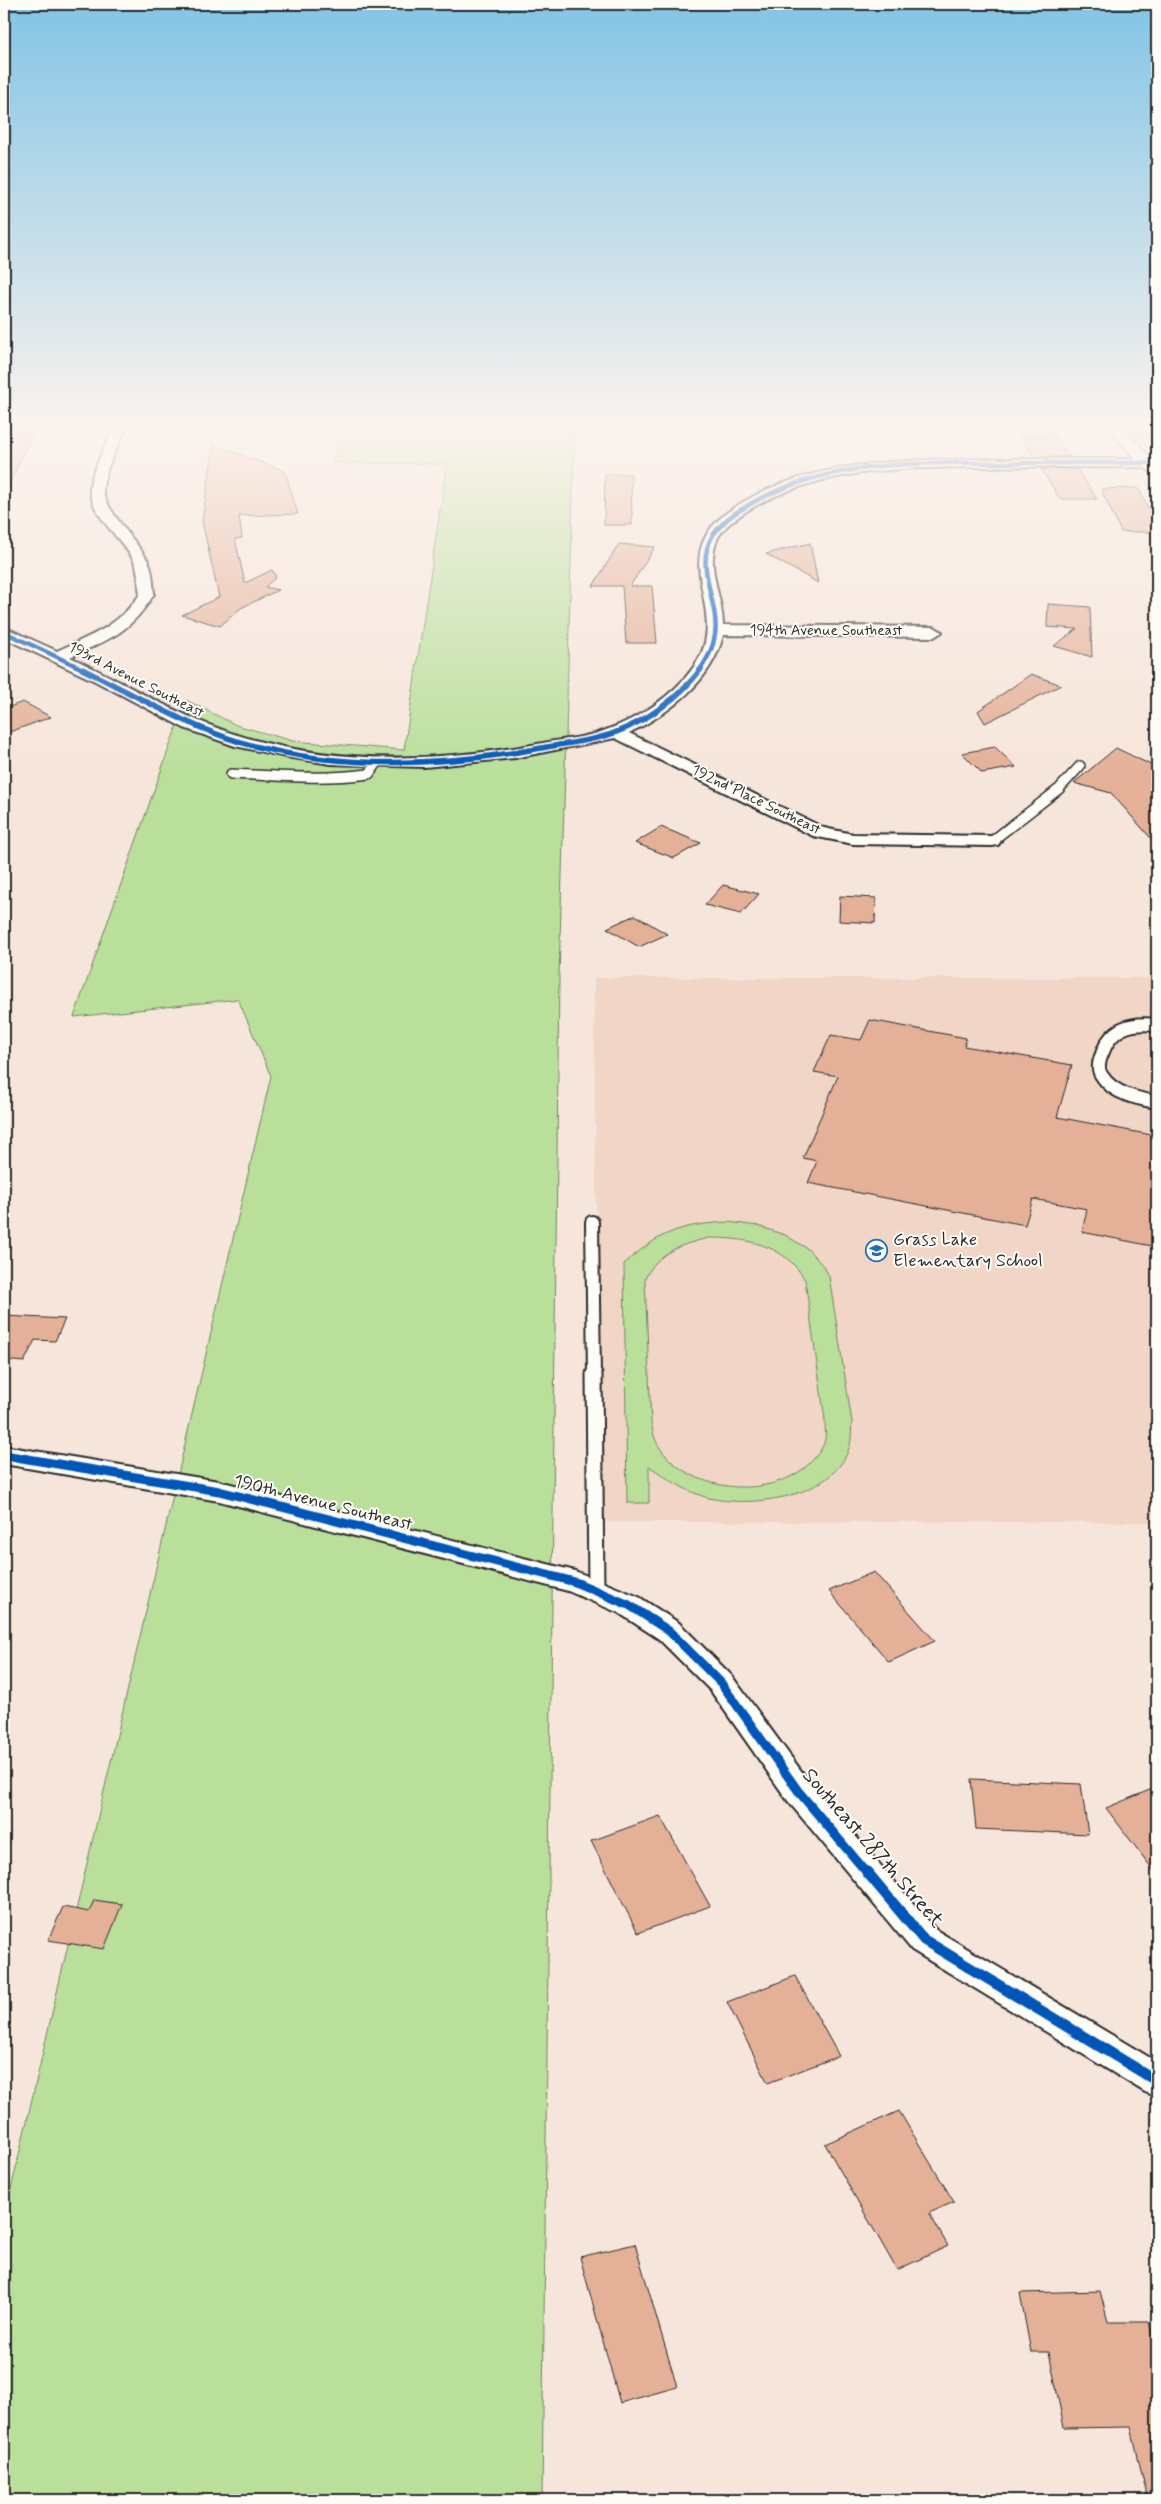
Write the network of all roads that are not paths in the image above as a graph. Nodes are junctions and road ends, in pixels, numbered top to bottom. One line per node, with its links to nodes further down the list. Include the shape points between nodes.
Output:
1 (128, 540): 6 (street, via 143,565 147,594 135,613 114,631)
2 (710, 540): 3 (street, via 705,561)
3 (717, 630): 5 (street, 194th Avenue Southeast); 7 (street, 193rd Avenue Southeast, via 711,652 700,670 661,705)
4 (4, 632): 6 (street, 193rd Avenue Southeast)
5 (934, 632)
6 (58, 656): 8 (street, 193rd Avenue Southeast, via 197,728 269,749)
7 (617, 732): 8 (street, 193rd Avenue Southeast, via 541,749 496,755); 11 (street, 192nd Place Southeast, via 819,832 853,839)
8 (378, 762): 10 (lane, via 369,774 356,776 317,778)
9 (1080, 766): 11 (lane, via 1059,789)
10 (231, 774)
11 (992, 841)
12 (1157, 1025): 13 (lane, via 1134,1024 1109,1035 1098,1067 1101,1076 1113,1087 1129,1096)
13 (1157, 1102)
14 (592, 1222): 16 (lane)
15 (4, 1455): 16 (street, 190th Avenue Southeast, via 218,1491 575,1582)
16 (596, 1591): 17 (street, 190th Avenue Southeast)
17 (629, 1605): 18 (street, Southeast 287th Street, via 669,1631 721,1683 799,1792 924,1940)
18 (1157, 2081)

